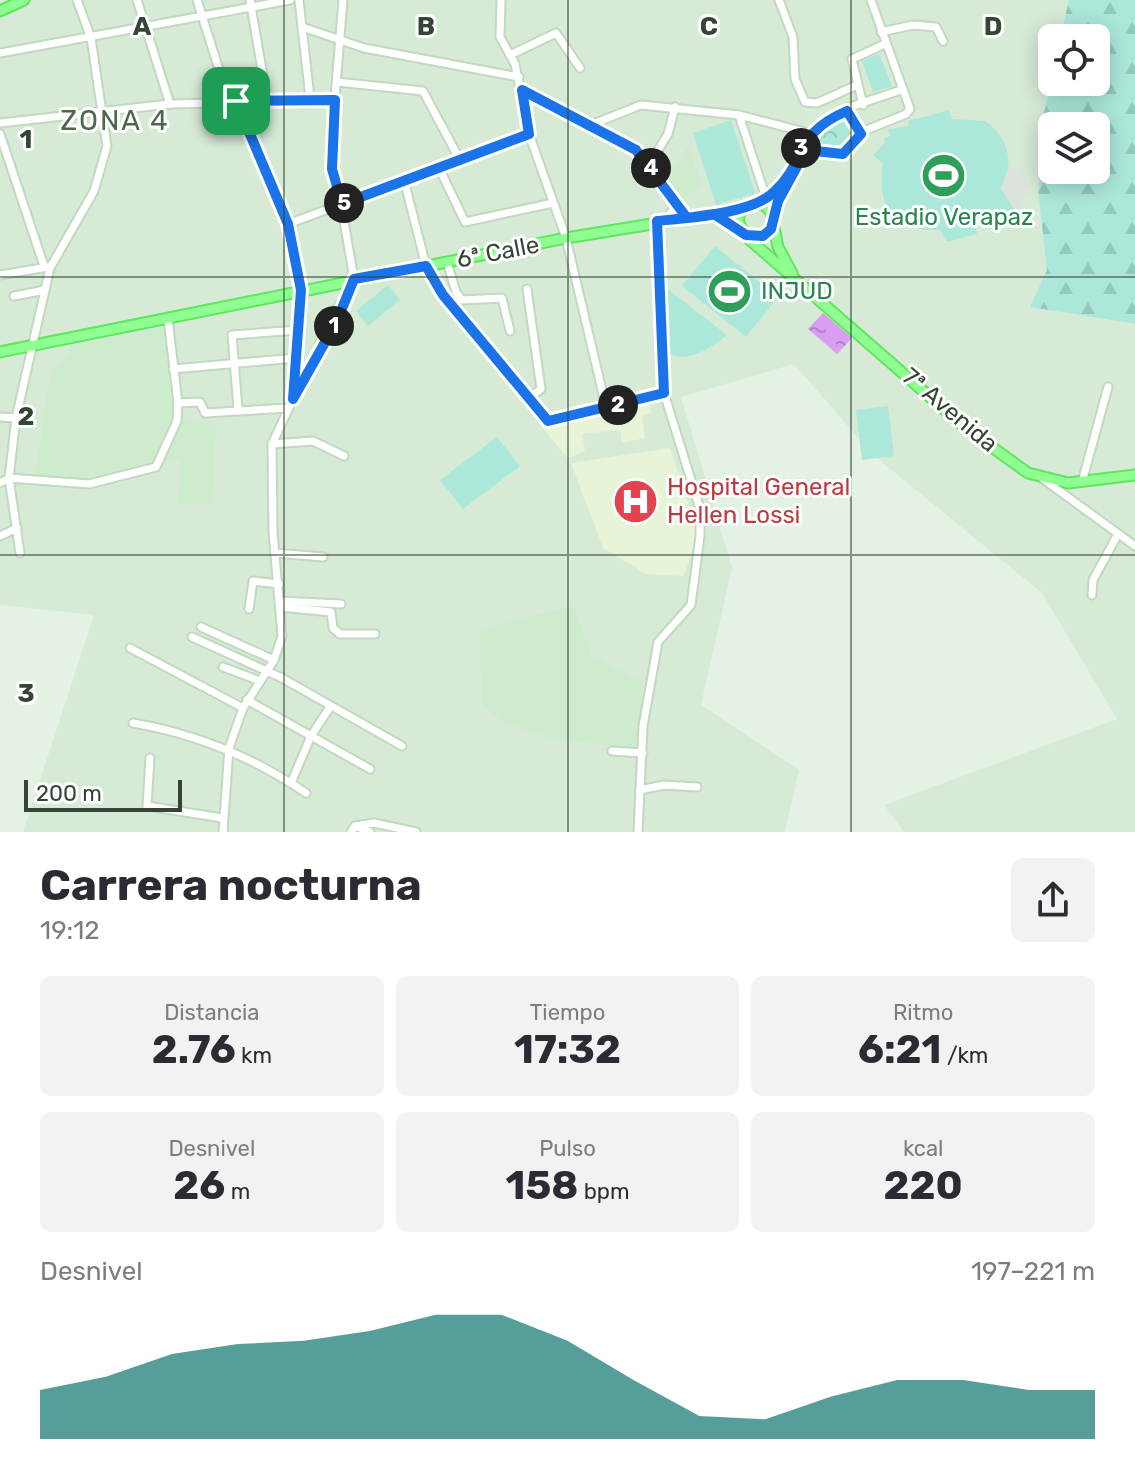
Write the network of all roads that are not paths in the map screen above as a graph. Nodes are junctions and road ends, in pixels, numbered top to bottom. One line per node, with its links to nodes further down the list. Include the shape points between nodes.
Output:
1 (24, 0): 12 (main road)
2 (77, 0): 17 (street)
3 (137, 0): 14 (street)
4 (197, 0): 13 (street)
5 (290, 0): 11 (street)
6 (299, 0): 15 (street)
7 (343, 0): 19 (street)
8 (501, 0): 22 (street, via 500,37)
9 (779, 0): 26 (street, via 793,37 795,79 805,102 817,103)
10 (871, 0): 16 (street)
11 (251, 3): 13 (street); 30 (street)
12 (0, 11)
13 (202, 16): 14 (street); 32 (street)
14 (147, 27): 17 (street); 33 (street)
15 (302, 27): 19 (street); 29 (street)
16 (881, 32): 18 (street, via 913,25 936,27); 20 (street)
17 (91, 38): 21 (street); 36 (street)
18 (943, 41)
19 (341, 42): 24 (street); 25 (street)
20 (885, 44): 26 (street, via 852,59); 27 (street)
21 (0, 53)
22 (510, 55): 23 (street, via 556,33); 24 (street)
23 (580, 68)
24 (519, 77): 28 (street)
25 (337, 82): 31 (street); 46 (street, via 425,92)
26 (857, 85): 34 (street)
27 (903, 89): 34 (street); 44 (street, via 910,109 906,114)
28 (522, 90): 40 (street); 42 (street)
29 (310, 98): 30 (street); 31 (street)
30 (267, 99): 32 (street)
31 (335, 100): 52 (street, via 331,158)
32 (233, 101): 33 (street); 59 (street)
33 (170, 104): 36 (street)
34 (863, 105): 37 (street)
35 (675, 107): 38 (street); 40 (street, via 630,107); 47 (street, via 668,134)
36 (104, 110): 39 (street); 64 (street, via 107,146 102,171)
37 (847, 111): 43 (street); 44 (street)
38 (739, 115): 43 (street); 50 (street)
39 (0, 123)
40 (593, 124): 47 (street, via 636,150)
41 (0, 134): 64 (street)
42 (529, 134): 46 (street); 51 (street)
43 (812, 134): 45 (street)
44 (861, 134): 45 (street, via 843,154)
45 (804, 149): 50 (street); 57 (street)
46 (460, 160): 48 (street)
47 (649, 165): 54 (street)
48 (439, 168): 49 (street); 51 (street, via 465,222)
49 (404, 180): 52 (street); 63 (street)
50 (766, 198): 53 (street)
51 (553, 203): 61 (street)
52 (342, 204): 59 (street); 67 (street)
53 (750, 204): 55 (main road, 6ª Calle); 57 (main road, via 768,208); 60 (main road, via 738,215)
54 (677, 205): 56 (street); 58 (street)
55 (714, 214): 56 (main road, 6ª Calle); 60 (main road)
56 (687, 218): 58 (main road, 6ª Calle)
57 (773, 220): 60 (main road, via 763,236); 65 (main road, 7ª Avenida, via 781,256)
58 (661, 221): 61 (main road, 6ª Calle); 82 (street)
59 (288, 224): 70 (street)
60 (743, 232): 65 (main road, 7ª Avenida)
61 (566, 238): 62 (main road, 6ª Calle); 86 (street)
62 (447, 262): 63 (main road, 6ª Calle); 74 (street, via 462,300 502,298)
63 (426, 266): 67 (main road, 6ª Calle); 83 (street, via 443,295)
64 (47, 267): 66 (street); 69 (street)
65 (792, 273): 95 (main road, 7ª Avenida, via 968,430)
66 (0, 275)
67 (354, 279): 70 (main road, 6ª Calle); 81 (street); 84 (street)
68 (527, 289): 83 (street, via 541,389)
69 (45, 290): 71 (street); 75 (street)
70 (301, 290): 72 (main road, 6ª Calle); 73 (street)
71 (14, 296)
72 (168, 319): 75 (main road, 6ª Calle); 79 (street)
73 (299, 330): 77 (street); 78 (street, via 231,336)
74 (510, 331)
75 (33, 345): 76 (main road, 6ª Calle); 90 (street)
76 (0, 352)
77 (296, 358): 78 (street); 81 (street)
78 (235, 362): 79 (street); 88 (street)
79 (173, 369): 85 (street)
80 (1108, 387): 96 (street)
81 (296, 388): 84 (street)
82 (664, 393): 86 (street); 125 (street, via 700,509 700,536 691,605 658,642)
83 (529, 398): 86 (street, via 548,421)
84 (293, 399): 87 (street)
85 (178, 403): 88 (street, via 202,403 205,413); 94 (street, via 177,421 156,467 89,484)
86 (606, 407)
87 (288, 408): 88 (street); 91 (street)
88 (238, 409)
89 (0, 417): 90 (street)
90 (16, 418): 94 (street)
91 (272, 444): 92 (street, via 313,441); 103 (street)
92 (344, 456)
93 (1135, 475): 96 (main road, 7ª Avenida)
94 (9, 478): 97 (street); 98 (street)
95 (1043, 479): 96 (main road, 7ª Avenida); 99 (street)
96 (1082, 482)
97 (0, 483)
98 (17, 528): 100 (street); 102 (street)
99 (1118, 534): 101 (street); 106 (street, via 1093,580)
100 (0, 536)
101 (1135, 546)
102 (20, 553)
103 (275, 553): 104 (street); 105 (street)
104 (323, 557)
105 (279, 584): 107 (street); 109 (street, via 253,581)
106 (1092, 595)
107 (280, 604): 108 (street); 111 (street, via 331,612 333,628 340,634); 114 (street, via 282,636)
108 (341, 604)
109 (249, 609)
110 (201, 627): 114 (street)
111 (375, 634)
112 (192, 637): 116 (street)
113 (130, 648): 118 (street)
114 (274, 660): 116 (street)
115 (223, 667): 117 (street)
116 (267, 670): 117 (street); 119 (street)
117 (260, 681): 118 (street)
118 (245, 704): 121 (street); 123 (street)
119 (330, 707): 121 (street); 122 (street)
120 (133, 723): 123 (street)
121 (311, 736): 127 (street); 128 (street)
122 (402, 746)
123 (229, 748): 128 (street); 132 (street)
124 (612, 751): 125 (street)
125 (643, 753): 130 (street)
126 (150, 758): 132 (street, via 147,806)
127 (370, 769)
128 (291, 783): 131 (street)
129 (697, 787): 130 (street)
130 (640, 790): 137 (street)
131 (306, 793)
132 (222, 818): 134 (street)
133 (353, 829): 135 (street); 136 (street, via 374,823)
134 (223, 832)
135 (370, 832)
136 (416, 832)
137 (638, 832)

